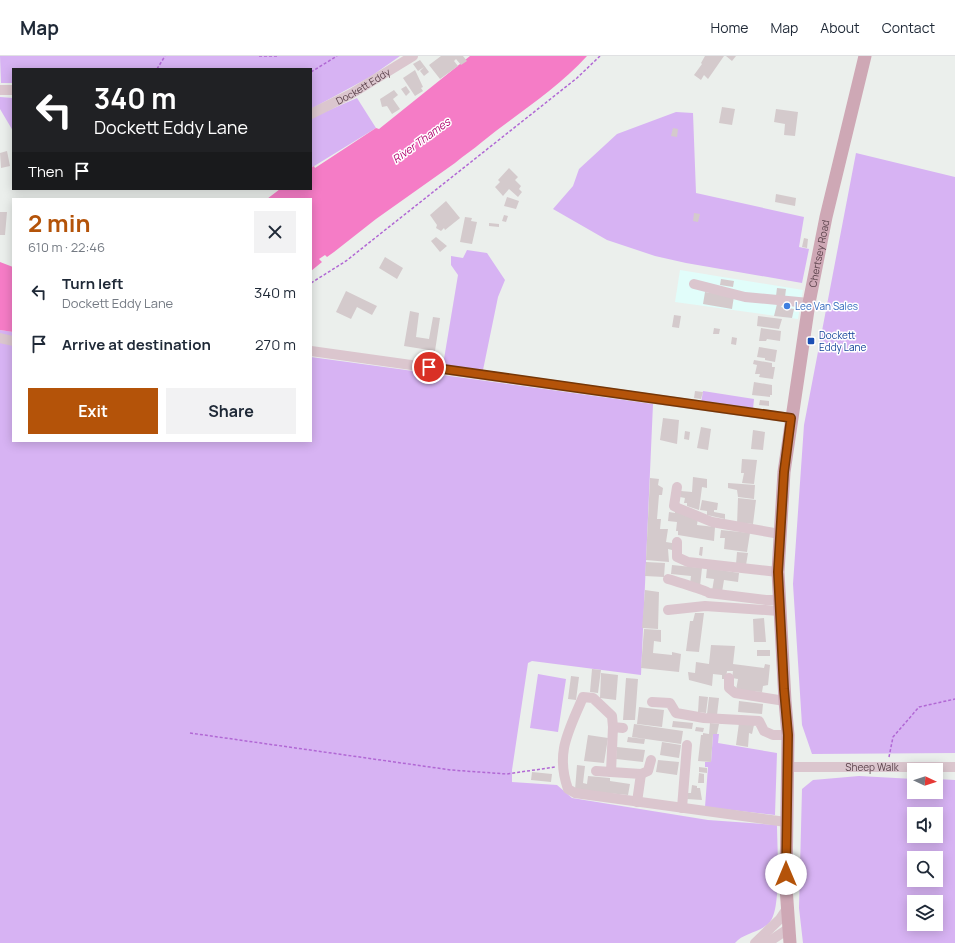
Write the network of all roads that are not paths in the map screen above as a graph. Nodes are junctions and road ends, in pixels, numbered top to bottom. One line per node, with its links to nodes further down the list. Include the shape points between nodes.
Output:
1 (413, 56): 5 (street, Dockett Eddy, via 351,94)
2 (865, 56): 7 (main road, Chertsey Road, via 826,217)
3 (0, 90): 4 (street)
4 (12, 90)
5 (312, 114)
6 (694, 284): 7 (street, via 745,297)
7 (809, 303): 9 (main road, Chertsey Road)
8 (312, 351): 9 (street)
9 (791, 418): 11 (main road, Chertsey Road)
10 (677, 487): 11 (street, via 674,506 678,508 712,522)
11 (780, 534): 13 (main road, Chertsey Road)
12 (677, 542): 13 (street, via 677,557 688,562)
13 (778, 572): 15 (main road, Chertsey Road)
14 (668, 579): 15 (street, via 707,590 709,593 766,600)
15 (779, 606): 16 (street, via 705,606); 18 (main road, Chertsey Road)
16 (668, 610)
17 (729, 678): 18 (street, via 729,688 735,693)
18 (785, 700): 20 (main road, Chertsey Road)
19 (652, 702): 20 (street, via 670,703 676,713 704,718 759,721 764,731 773,735)
20 (788, 735): 23 (main road, Chertsey Road)
21 (687, 745): 29 (street)
22 (651, 760): 27 (street, via 648,771)
23 (788, 767): 24 (street, Sheep Walk); 30 (main road, Chertsey Road)
24 (955, 767)
25 (596, 771): 26 (street)
26 (610, 772): 27 (street); 28 (street, via 618,727 612,716 593,698 583,697 563,747 563,774 568,789 575,793)
27 (641, 774): 28 (street)
28 (637, 802): 29 (street)
29 (682, 808): 30 (street)
30 (786, 822): 31 (main road, Chertsey Road)
31 (786, 910): 32 (main road, Chertsey Road); 33 (street)
32 (788, 929): 33 (street, via 773,939); 34 (main road, Chertsey Road)
33 (756, 943)
34 (790, 943)

